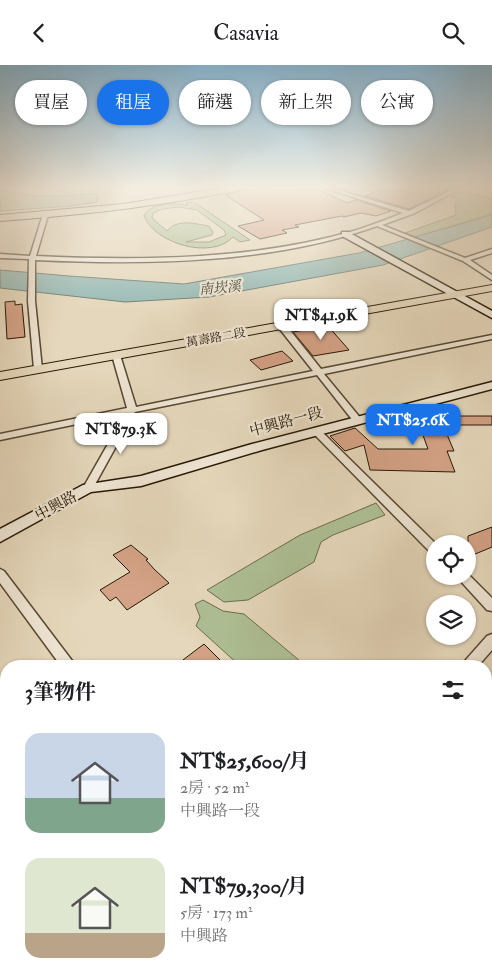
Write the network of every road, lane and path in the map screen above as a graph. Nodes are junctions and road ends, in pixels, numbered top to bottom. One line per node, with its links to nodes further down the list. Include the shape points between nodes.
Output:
1 (42, 229): 7 (street)
2 (368, 229): 4 (street)
3 (388, 229): 8 (street)
4 (349, 236): 7 (street, via 189,257); 11 (street)
5 (492, 251): 8 (street)
6 (0, 256): 7 (street)
7 (32, 258): 16 (street, via 31,297)
8 (465, 259): 9 (street)
9 (492, 278)
10 (492, 288): 11 (main road, 萬壽路二段)
11 (456, 296): 12 (street); 13 (main road, 萬壽路二段)
12 (492, 315)
13 (282, 326): 15 (main road, 萬壽路二段); 17 (street)
14 (492, 337): 17 (street)
15 (116, 355): 16 (main road, 萬壽路二段); 20 (street)
16 (38, 369): 18 (main road, 萬壽路二段)
17 (319, 372): 20 (street); 21 (street)
18 (0, 376)
19 (492, 385): 21 (street, 中興路一段)
20 (132, 410): 23 (street); 24 (street, 中興路)
21 (357, 420): 22 (street, 中興路一段)
22 (316, 431): 24 (street, 中興路一段, via 141,481); 26 (street)
23 (0, 437)
24 (88, 489): 25 (street, 中興路)
25 (0, 536)
26 (426, 541)
27 (0, 574): 31 (street)
28 (471, 585): 29 (street)
29 (492, 607)
30 (492, 640): 32 (street)
31 (64, 660)
32 (474, 660)

